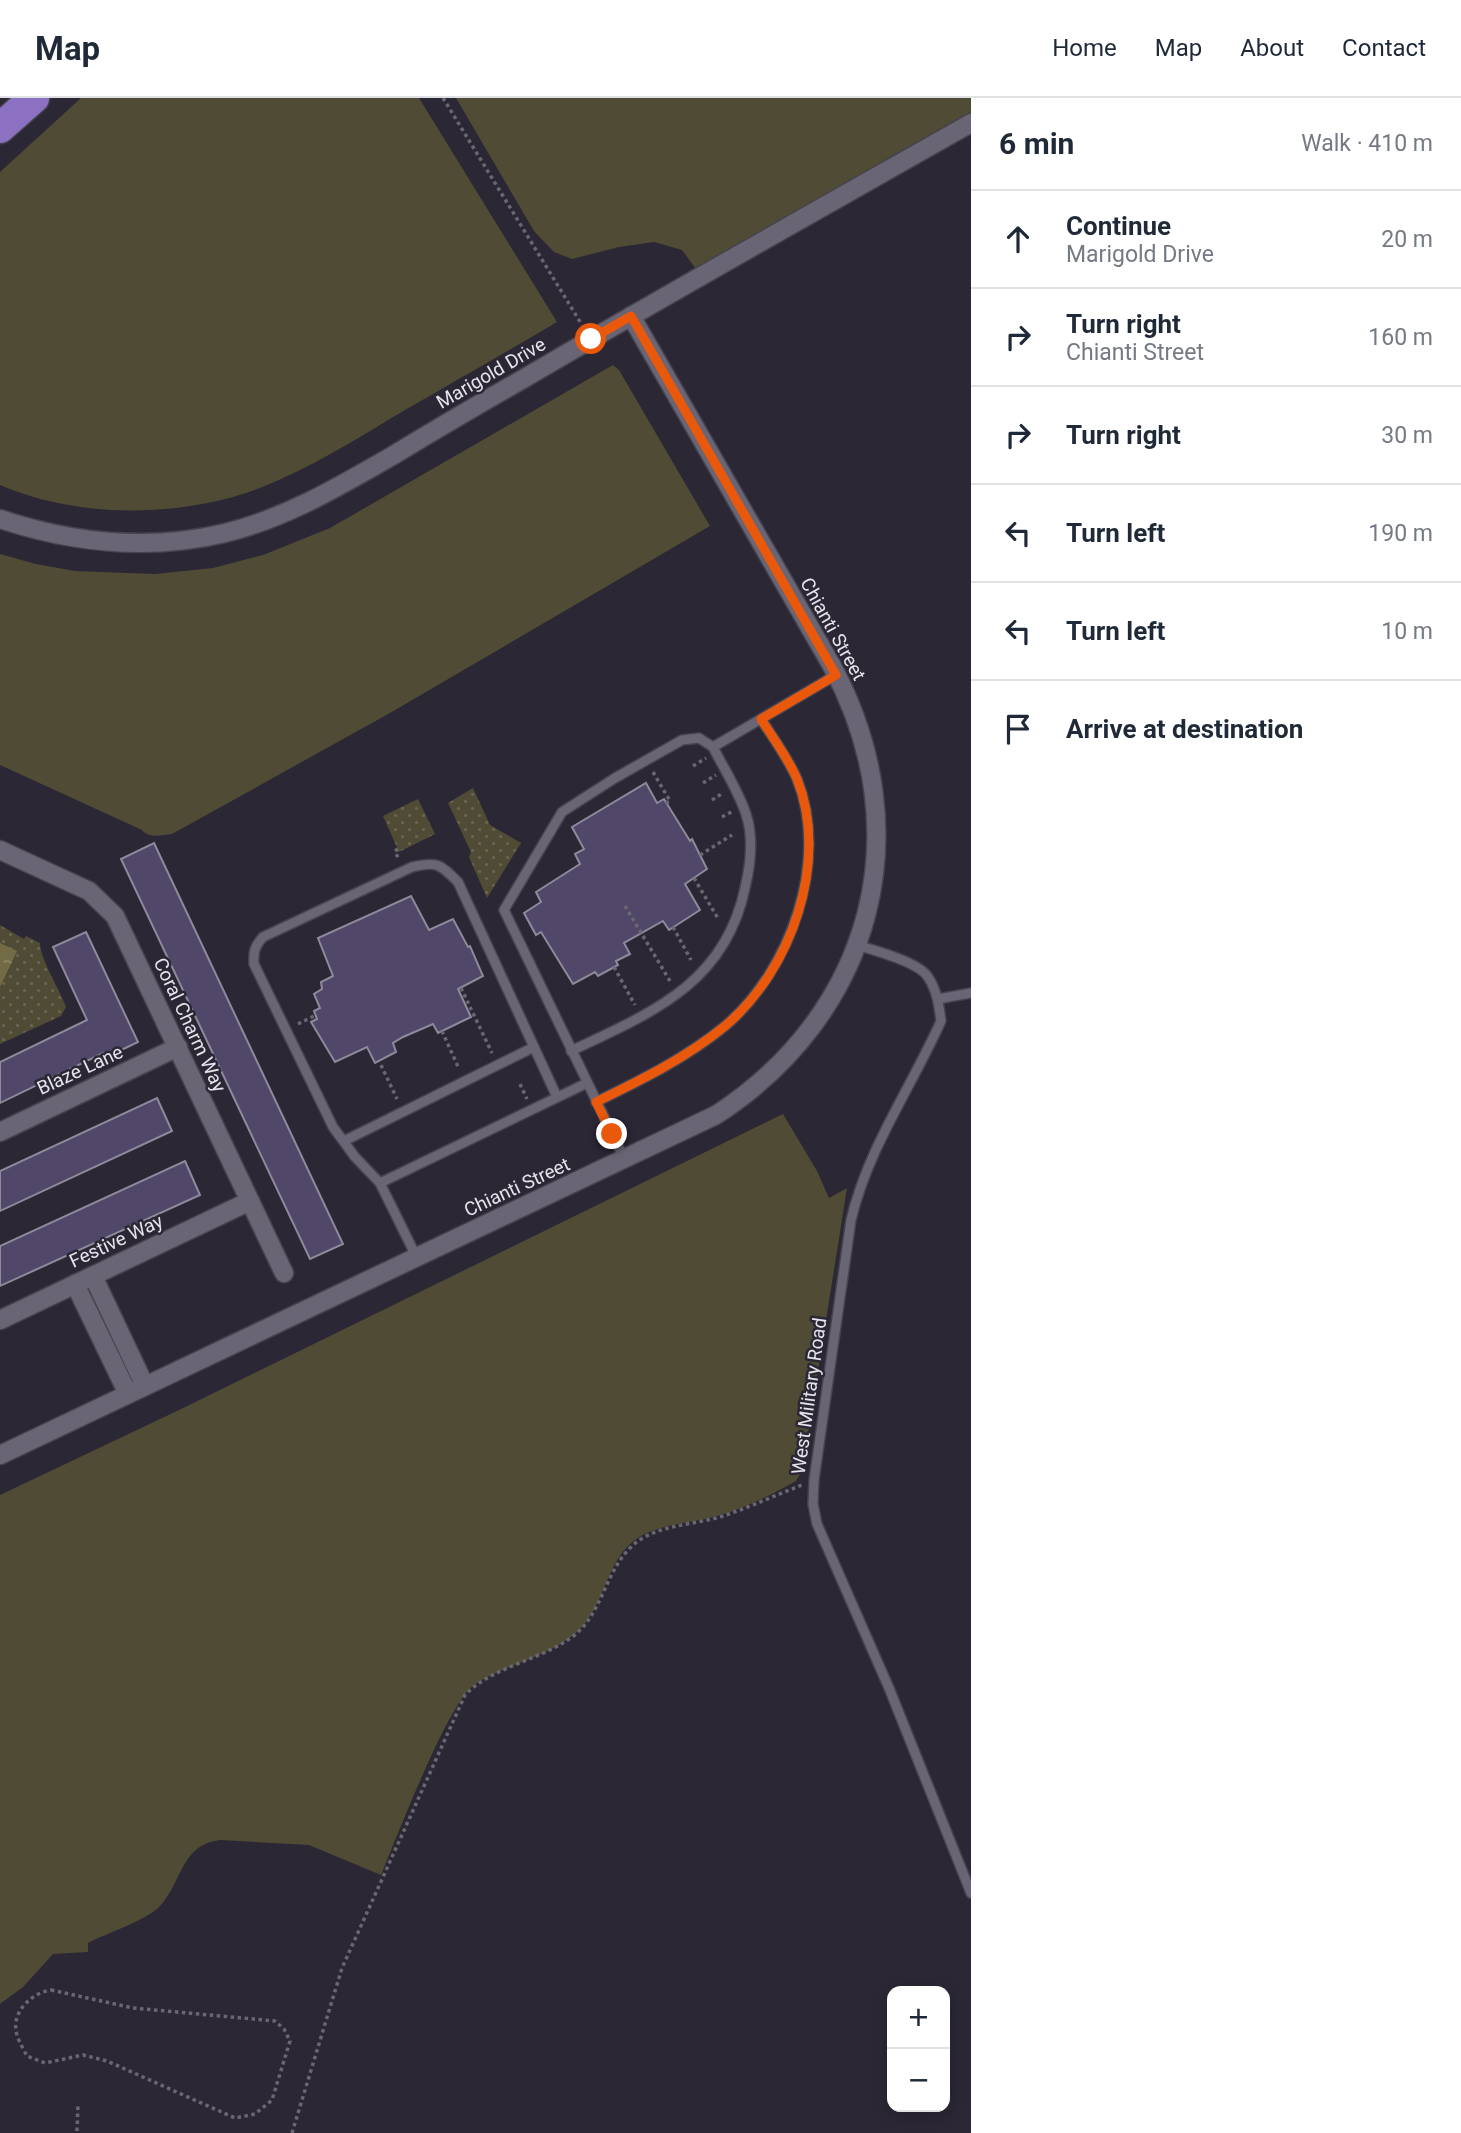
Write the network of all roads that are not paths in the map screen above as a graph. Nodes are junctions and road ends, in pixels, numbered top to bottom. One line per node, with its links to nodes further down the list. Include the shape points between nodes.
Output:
1 (34, 98): 3 (highway)
2 (971, 123): 4 (street, Marigold Drive)
3 (0, 128)
4 (631, 316): 5 (street, Marigold Drive, via 333,490 253,525 198,538 142,543 85,540); 6 (street, Chianti Street)
5 (0, 519)
6 (836, 675): 7 (lane); 10 (street, Chianti Street, via 866,751 876,811 871,893)
7 (761, 719): 8 (lane); 18 (lane, via 797,778 806,810 808,853 802,899 785,948 759,991 726,1025 654,1073)
8 (713, 747): 15 (lane, via 739,796 751,839 750,866 729,937 714,961 660,1007); 15 (lane, via 699,738 682,740 562,813 504,910)
9 (0, 850): 14 (street, Coral Charm Way, via 89,891 108,907)
10 (856, 945): 12 (lane, via 894,956 927,974); 21 (street, Chianti Street, via 819,1018 762,1082 716,1115)
11 (971, 993): 12 (lane)
12 (938, 999): 32 (lane, West Military Road, via 941,1021 870,1158 857,1193 813,1504 817,1524 890,1688)
13 (534, 1046): 17 (lane); 20 (lane); 20 (lane, via 458,882 442,866 412,867 263,937 253,953 254,964)
14 (178, 1047): 19 (street, Blaze Lane); 23 (street, Coral Charm Way)
15 (571, 1051): 16 (lane)
16 (587, 1083): 17 (lane); 18 (lane)
17 (557, 1097): 22 (lane)
18 (596, 1102): 21 (lane)
19 (0, 1132)
20 (344, 1141): 22 (lane)
21 (625, 1160): 24 (street, Chianti Street)
22 (380, 1183): 24 (lane)
23 (250, 1201): 25 (street, Coral Charm Way); 26 (street, Festive Way)
24 (417, 1258): 29 (street, Chianti Street)
25 (284, 1273)
26 (93, 1276): 27 (street, Festive Way); 29 (street)
27 (75, 1284): 28 (street, Festive Way); 30 (street)
28 (0, 1320)
29 (145, 1386): 30 (street, Chianti Street)
30 (128, 1394): 31 (street, Chianti Street)
31 (0, 1455)
32 (971, 1892)

